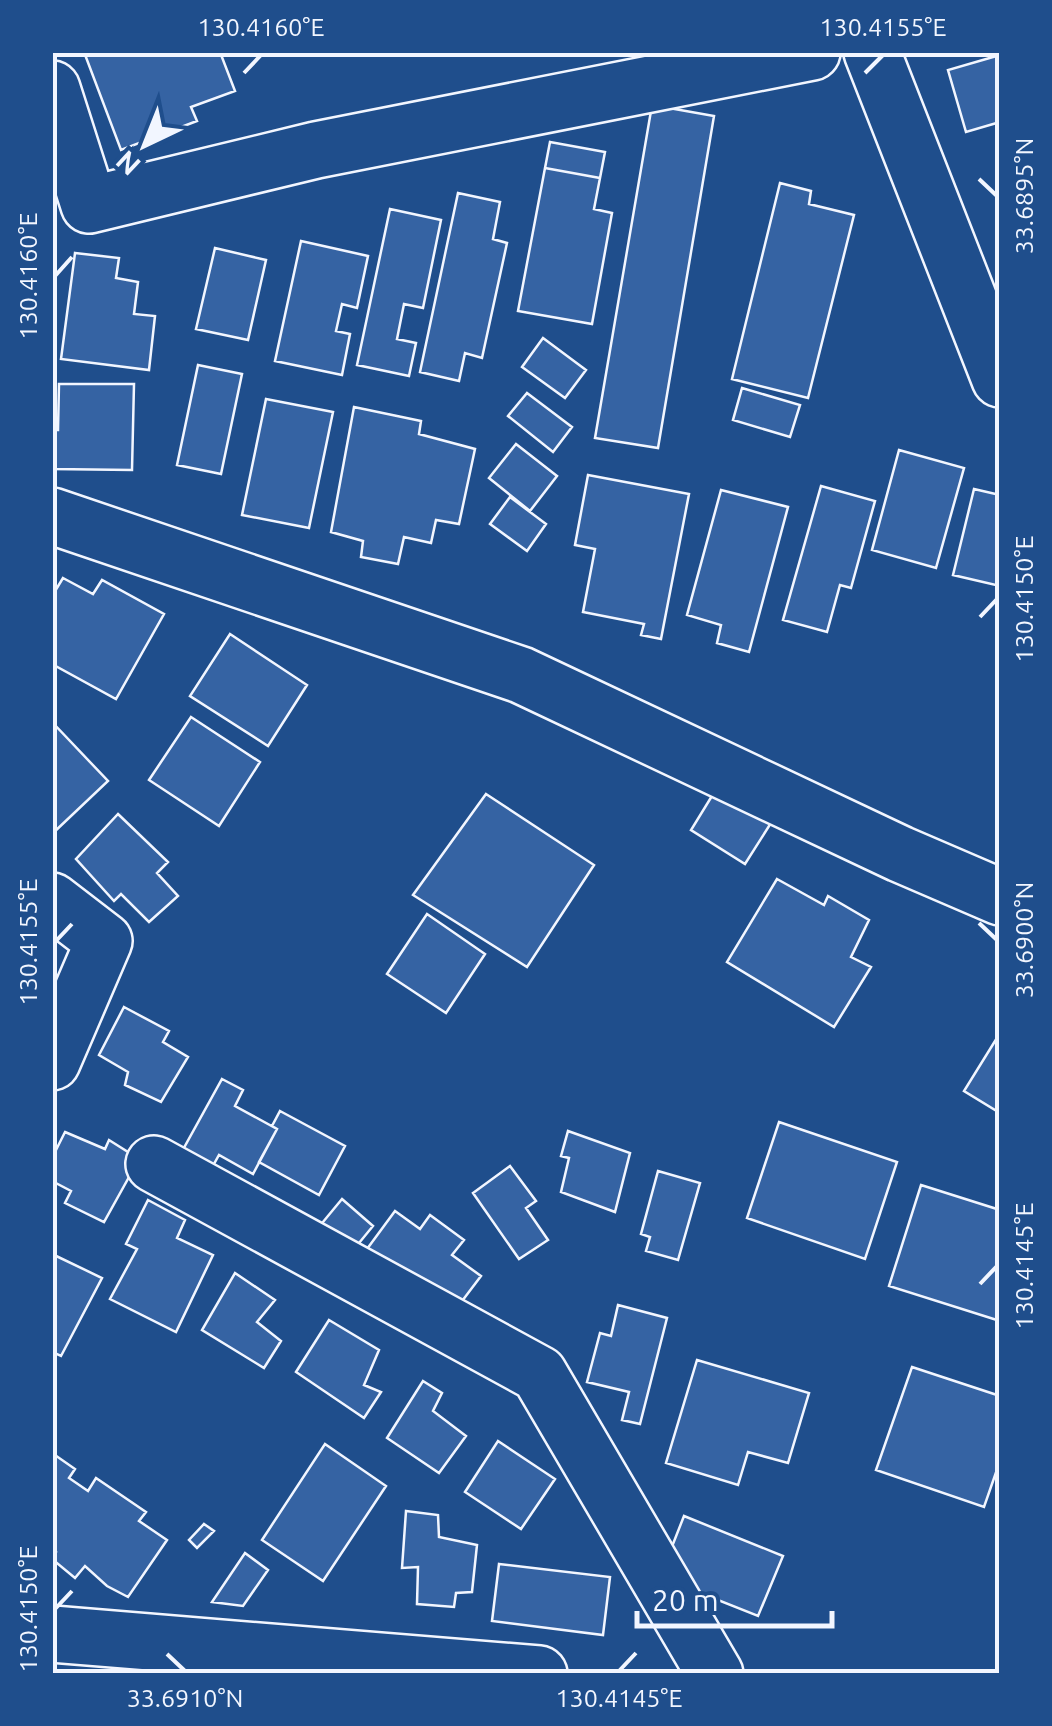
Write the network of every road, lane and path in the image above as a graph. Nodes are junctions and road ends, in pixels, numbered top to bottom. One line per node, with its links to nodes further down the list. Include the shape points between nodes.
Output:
1 (812, 52): 4 (street, via 316,150)
2 (872, 52): 5 (street)
3 (52, 89): 4 (street)
4 (71, 211)
5 (1000, 379)
6 (52, 516): 7 (street, via 521,675)
7 (1000, 897)
8 (52, 901): 9 (street, via 104,940)
9 (52, 1062)
10 (154, 1164): 13 (street, via 539,1374)
11 (52, 1634): 12 (street)
12 (539, 1674)
13 (715, 1674)

